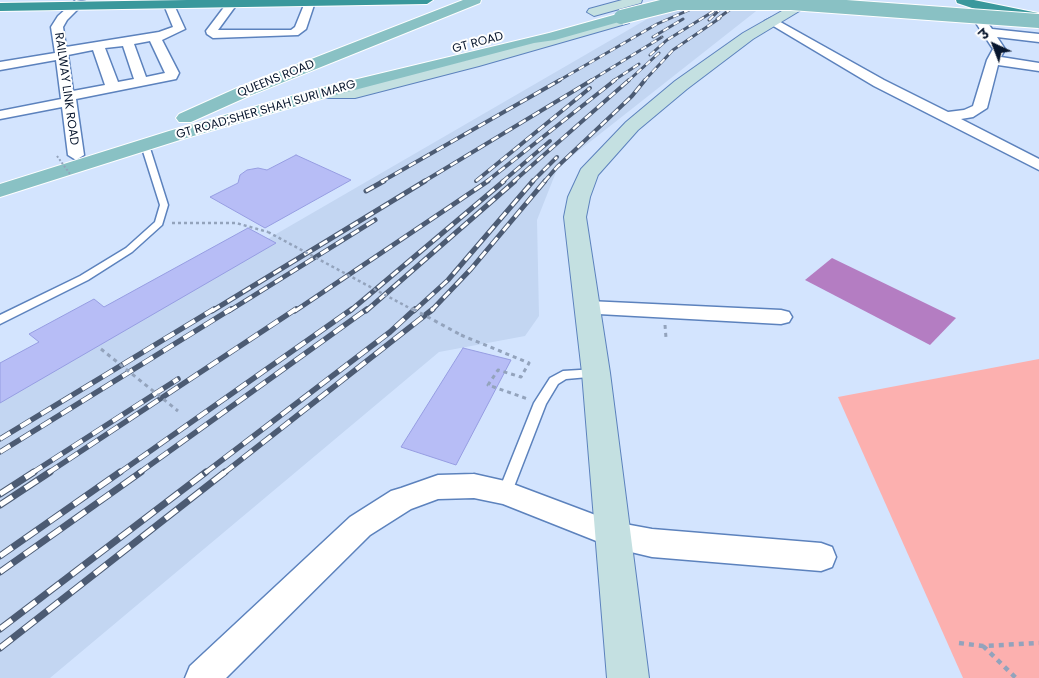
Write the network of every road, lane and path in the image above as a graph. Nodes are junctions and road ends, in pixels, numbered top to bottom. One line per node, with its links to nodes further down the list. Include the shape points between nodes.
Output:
1 (427, 0): 11 (highway)
2 (475, 0): 33 (main road, QUEENS ROAD)
3 (664, 0): 14 (main road)
4 (680, 0): 34 (main road, via 661,9 474,63 355,93)
5 (952, 0): 21 (highway, via 971,8)
6 (962, 0): 18 (highway, via 996,11)
7 (997, 0): 17 (highway)
8 (1006, 0): 12 (main road, bridge, via 990,9 955,12)
9 (227, 2): 10 (highway); 11 (street, via 213,34 294,34 300,29); 13 (highway); 16 (highway)
10 (249, 2): 11 (highway)
11 (310, 2)
12 (803, 2): 19 (main road); 21 (highway)
13 (85, 3): 15 (highway); 16 (highway); 27 (street, RAILWAY LINK ROAD, via 58,22)
14 (637, 3): 24 (main road); 34 (main road, GT ROAD, via 375,71)
15 (0, 5)
16 (169, 5): 22 (street, via 179,29)
17 (1039, 12)
18 (1039, 16)
19 (771, 21): 38 (street, via 879,83); 46 (main road, via 681,85 632,126 588,173 576,217)
20 (1039, 23): 21 (highway); 24 (main road, bridge, via 791,3 677,3)
21 (978, 24): 23 (street); 28 (street, via 999,49)
22 (158, 36): 25 (street); 31 (street, via 155,39 172,75)
23 (1039, 38)
24 (534, 39): 34 (main road, GT ROAD;SHER SHAH SURI MARG)
25 (127, 41): 26 (street); 31 (street)
26 (98, 46): 27 (street); 32 (street)
27 (62, 53): 29 (street); 35 (street, RAILWAY LINK ROAD)
28 (993, 60): 30 (street); 38 (street, via 980,108 968,114)
29 (0, 66)
30 (1039, 67)
31 (142, 83): 32 (street)
32 (112, 88): 35 (street)
33 (243, 92): 36 (main road, via 238,101 240,105); 39 (main road, QUEENS ROAD)
34 (322, 93): 36 (main road, GT ROAD;SHER SHAH SURI MARG)
35 (69, 98): 37 (street); 41 (street, RAILWAY LINK ROAD)
36 (274, 108): 39 (main road, GT ROAD;SHER SHAH SURI MARG)
37 (0, 115)
38 (947, 117): 42 (street)
39 (170, 131): 40 (main road, GT ROAD;SHER SHAH SURI MARG); 41 (main road, QUEENS ROAD)
40 (145, 145): 44 (main road, GT ROAD;SHER SHAH SURI MARG); 45 (lane, via 164,205)
41 (67, 162): 43 (main road)
42 (1039, 164)
43 (0, 176)
44 (0, 190)
45 (159, 223): 48 (lane, via 129,250 84,278); 51 (path, bridge, via 236,223 268,232 461,335 529,363 521,377 498,370 488,385)
46 (588, 308): 47 (street); 50 (main road)
47 (780, 317)
48 (0, 320)
49 (101, 349): 52 (path, bridge)
50 (596, 373): 51 (lane, via 563,375 554,381); 54 (main road)
51 (540, 403): 53 (lane)
52 (178, 411)
53 (505, 493): 54 (street); 59 (street, via 474,486 438,487 401,500 360,526)
54 (614, 535): 55 (street, via 676,546); 60 (main road)
55 (821, 557)
56 (959, 643): 58 (path)
57 (1039, 643): 58 (path)
58 (983, 646): 61 (path)
59 (202, 678)
60 (628, 678)
61 (1016, 678)

